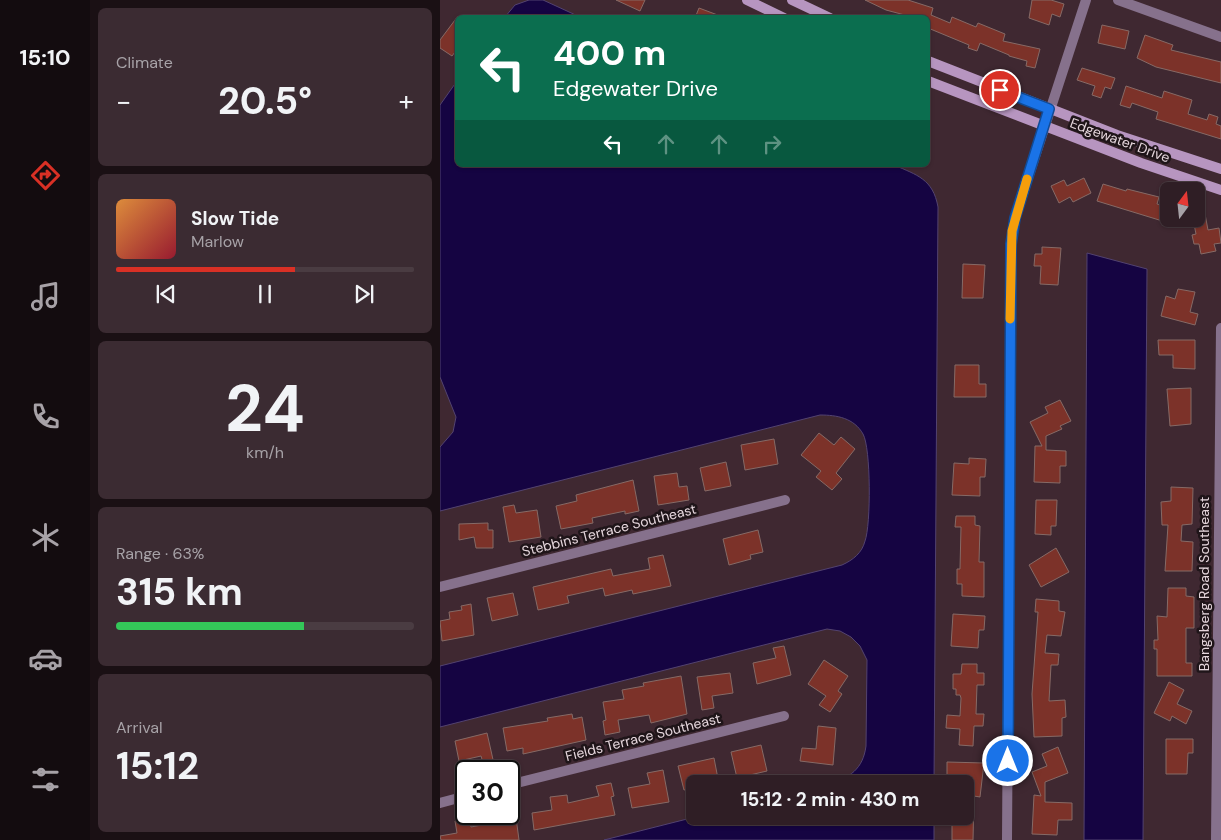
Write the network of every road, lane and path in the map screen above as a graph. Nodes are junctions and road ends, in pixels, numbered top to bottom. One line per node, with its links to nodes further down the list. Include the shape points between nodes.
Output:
1 (792, 0): 6 (street)
2 (1086, 0): 10 (street)
3 (1118, 0): 7 (street)
4 (754, 1): 5 (street)
5 (779, 15)
6 (824, 15)
7 (1221, 37)
8 (930, 62): 10 (street, Edgewater Drive)
9 (930, 82): 11 (street, Edgewater Drive)
10 (1049, 109): 11 (street); 12 (street, Edgewater Drive)
11 (1044, 127): 13 (street, Edgewater Drive); 21 (street, via 1015,218 1011,244)
12 (1221, 170)
13 (1221, 190)
14 (1221, 328): 22 (street, Bangsberg Road Southeast)
15 (785, 500): 16 (street, Stebbins Terrace Southeast)
16 (440, 587)
17 (784, 716): 18 (street, Fields Terrace Southeast)
18 (520, 782)
19 (455, 799): 20 (street)
20 (440, 803)
21 (1007, 840)
22 (1216, 840)

